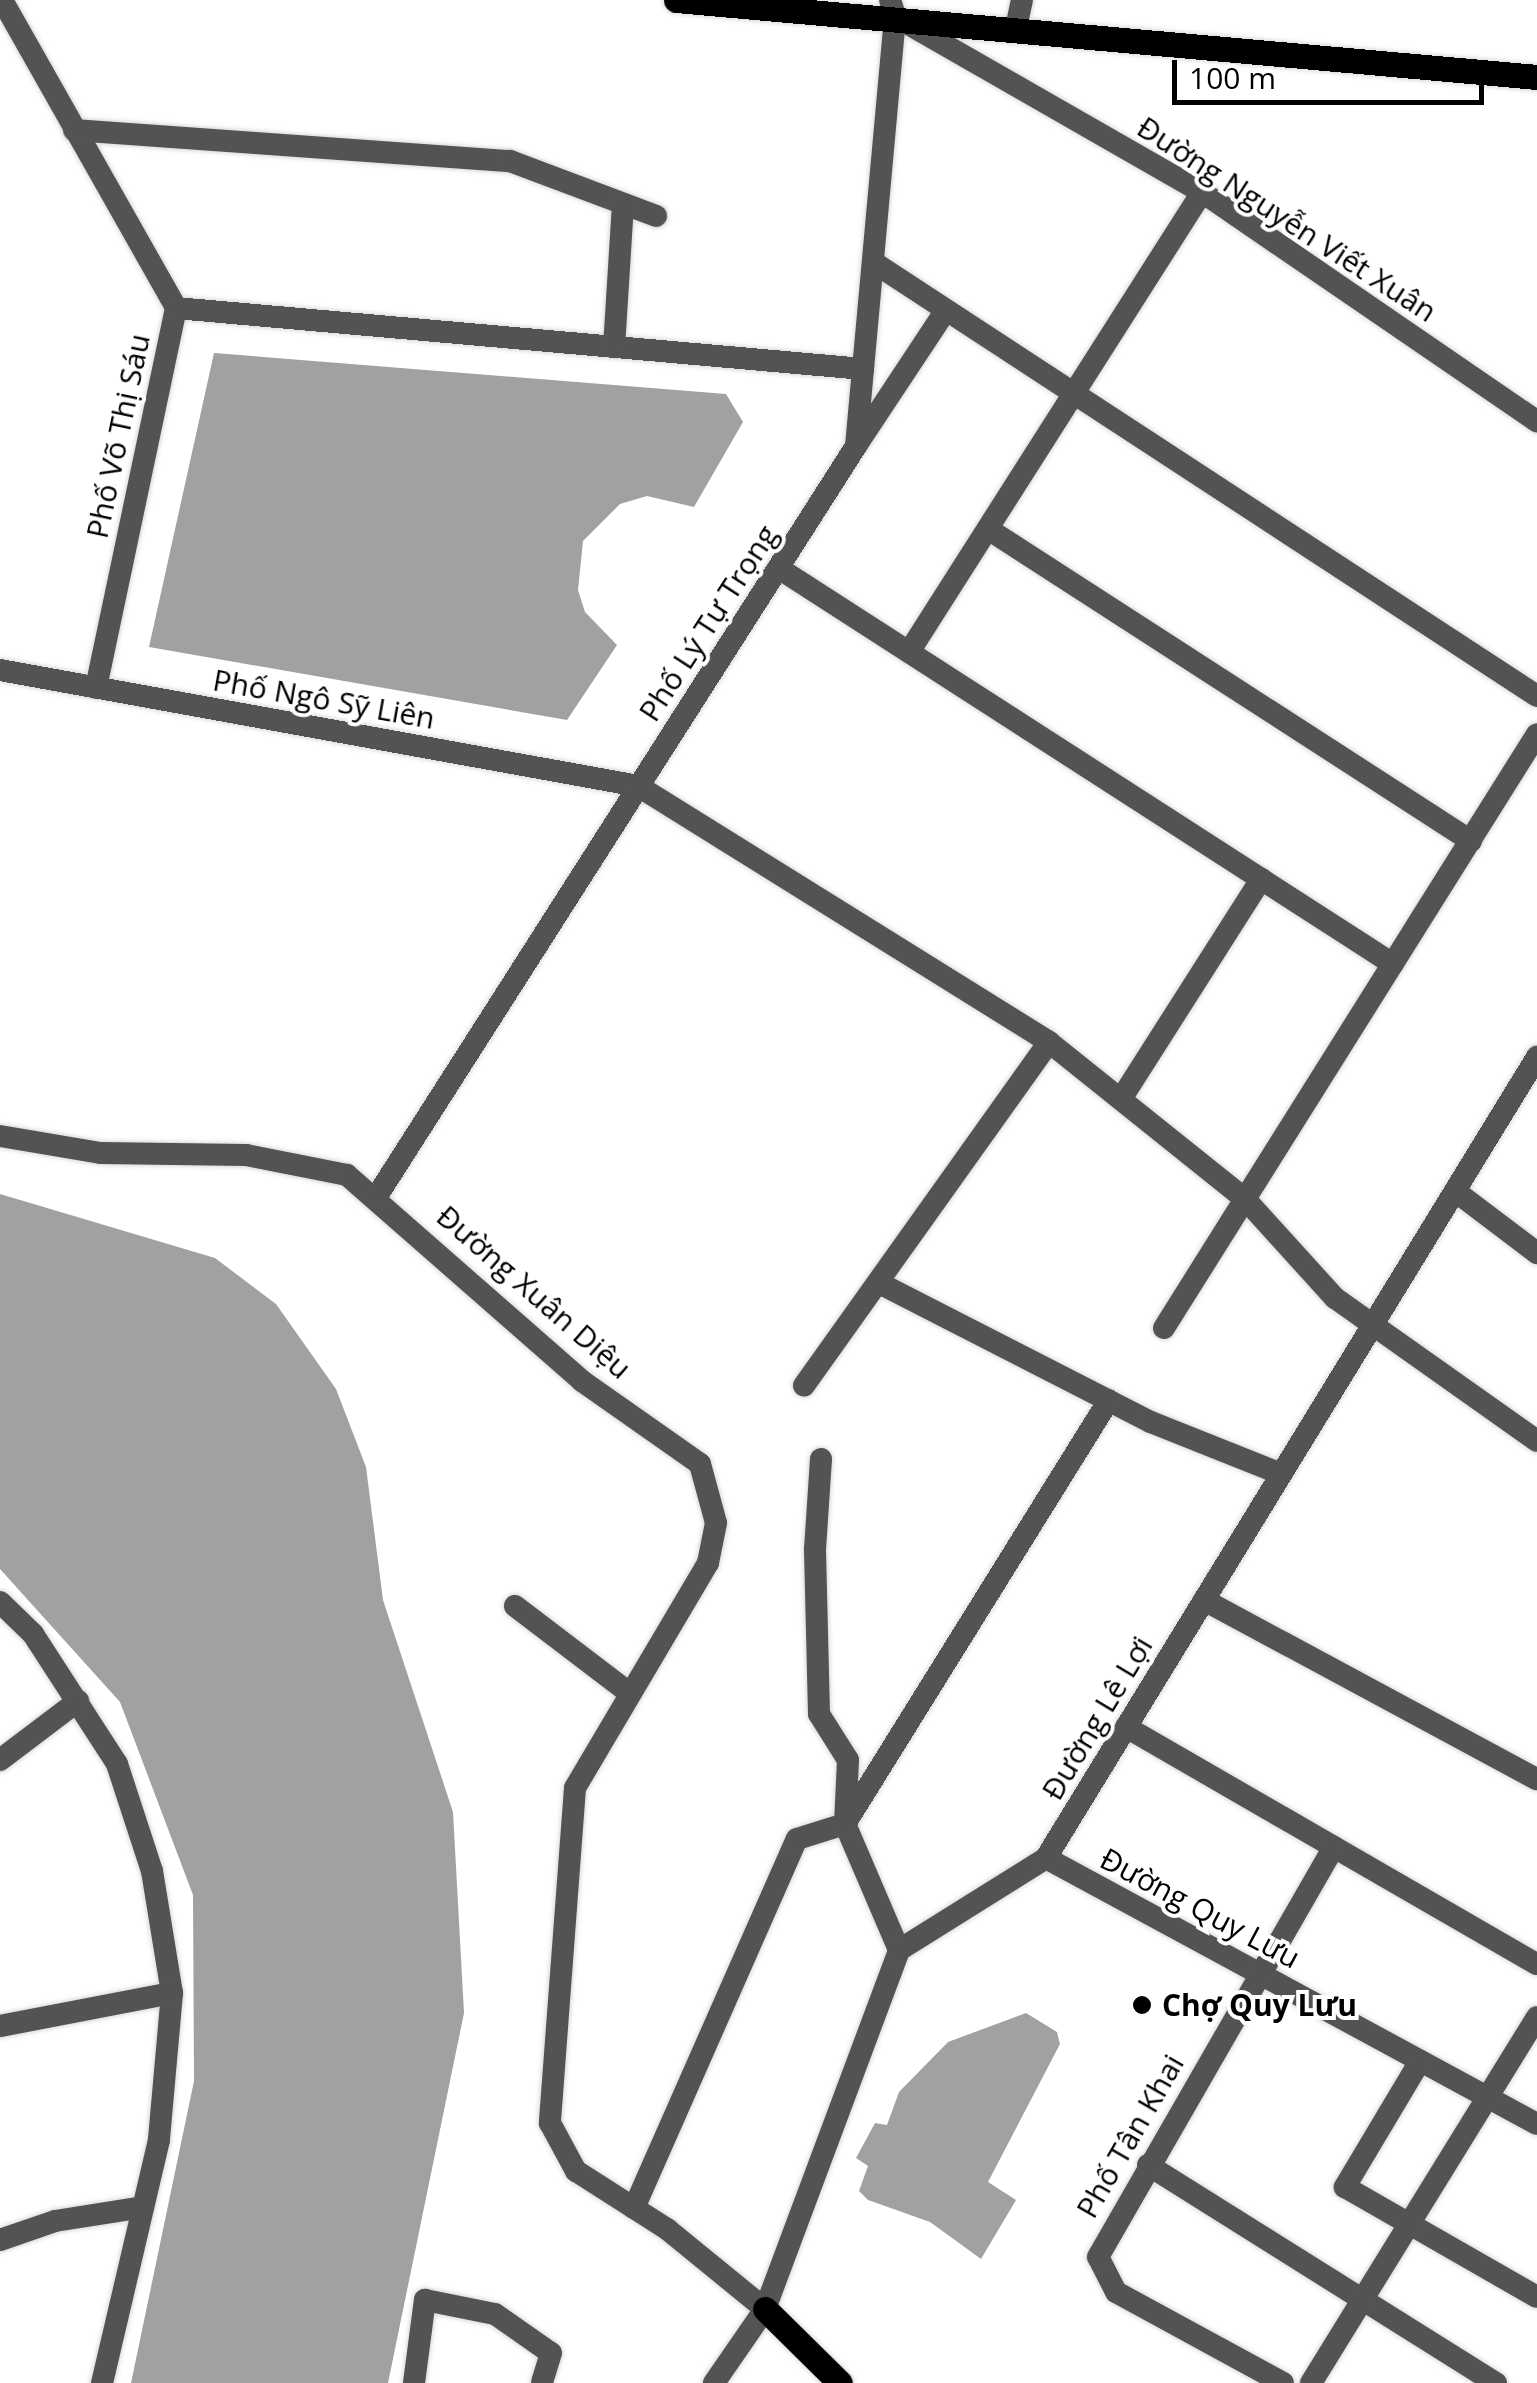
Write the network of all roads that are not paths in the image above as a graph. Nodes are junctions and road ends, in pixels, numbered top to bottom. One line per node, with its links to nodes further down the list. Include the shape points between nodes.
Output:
1 (2, 0): 7 (street, Phố Võ Thị Sáu)
2 (676, 0): 4 (main road)
3 (1022, 0): 5 (street)
4 (900, 5): 5 (main road); 8 (street, Đường Nguyễn Viết Xuân); 11 (street, Phố Lý Tự Trọng)
5 (1016, 28): 6 (main road)
6 (1537, 77)
7 (74, 130): 9 (street, via 510,161); 12 (street, Phố Võ Thị Sáu)
8 (1202, 192): 16 (street); 17 (street, Đường Nguyễn Viết Xuân)
9 (622, 204): 10 (street); 14 (street)
10 (656, 216)
11 (873, 262): 13 (street); 15 (street, Phố Lý Tự Trọng)
12 (176, 308): 14 (street); 23 (street, Phố Võ Thị Sáu)
13 (946, 310): 16 (street); 18 (street)
14 (614, 347): 15 (street)
15 (863, 369): 18 (street, Phố Lý Tự Trọng)
16 (1073, 395): 19 (street); 24 (street)
17 (1537, 421)
18 (856, 446): 20 (street, Phố Lý Tự Trọng)
19 (988, 529): 21 (street); 27 (street)
20 (780, 569): 21 (street); 26 (street, Phố Lý Tự Trọng)
21 (910, 652): 28 (street)
22 (0, 670): 23 (street, Phố Ngô Sỹ Liên)
23 (96, 688): 26 (street, Phố Ngô Sỹ Liên)
24 (1537, 696)
25 (1537, 734): 27 (street)
26 (638, 786): 30 (street); 35 (street, Phố Lý Tự Trọng)
27 (1470, 841): 29 (street)
28 (1261, 878): 29 (street); 32 (street)
29 (1394, 964): 36 (street)
30 (1049, 1042): 32 (street); 38 (street)
31 (1537, 1057): 34 (street, Đường Lê Lợi)
32 (1121, 1100): 36 (street)
33 (0, 1136): 35 (street, Đường Xuân Diệu, via 100,1153 246,1155 347,1175)
34 (1454, 1191): 37 (street); 39 (street, Đường Lê Lợi)
35 (377, 1196): 49 (street, Đường Xuân Diệu, via 582,1381 688,1452 708,1481 716,1523 708,1563)
36 (1246, 1200): 39 (street, via 1335,1298); 40 (street)
37 (1537, 1253)
38 (879, 1283): 41 (street); 42 (street)
39 (1372, 1322): 43 (street); 45 (street, Đường Lê Lợi)
40 (1164, 1328)
41 (804, 1386)
42 (1109, 1400): 45 (street); 54 (street)
43 (1537, 1442)
44 (822, 1458): 54 (street, via 814,1550 820,1714 848,1760)
45 (1281, 1474): 46 (street, Đường Lê Lợi)
46 (1204, 1600): 51 (street, Đường Lê Lợi); 53 (street)
47 (0, 1602): 50 (street, via 34,1634)
48 (515, 1606): 49 (street)
49 (628, 1692): 68 (street, Đường Xuân Diệu, via 575,1788 550,2123 576,2170)
50 (78, 1701): 52 (street); 60 (street, via 117,1764 135,1818)
51 (1126, 1727): 55 (street); 56 (street, Đường Lê Lợi)
52 (0, 1760)
53 (1537, 1779)
54 (846, 1824): 57 (street); 68 (street, via 797,1839)
55 (1334, 1847): 58 (street); 59 (street, Phố Tân Khai)
56 (1046, 1858): 57 (street, Đường Lê Lợi); 59 (street, Đường Quy Lưu)
57 (899, 1950): 73 (street)
58 (1537, 1964)
59 (1258, 1973): 63 (street, Đường Quy Lưu); 66 (street, Phố Tân Khai)
60 (172, 1994): 62 (street); 67 (street, via 159,2140)
61 (1537, 2016): 64 (street)
62 (0, 2026)
63 (1420, 2061): 64 (street, Đường Quy Lưu); 69 (street, via 1345,2187)
64 (1489, 2098): 65 (street, Đường Quy Lưu); 69 (street)
65 (1537, 2124)
66 (1148, 2165): 72 (street); 79 (street, Phố Tân Khai, via 1102,2246 1101,2274 1116,2292)
67 (143, 2207): 70 (street, via 54,2221); 74 (street)
68 (634, 2208): 73 (street, Đường Xuân Diệu)
69 (1410, 2224): 71 (street); 72 (street)
70 (0, 2240)
71 (1537, 2298)
72 (1363, 2299): 80 (street); 81 (street)
73 (765, 2309): 77 (street); 78 (main road)
74 (102, 2383)
75 (414, 2383): 76 (street, via 425,2300 496,2314 551,2352)
76 (542, 2383)
77 (714, 2383)
78 (840, 2383)
79 (1283, 2383)
80 (1311, 2383)
81 (1496, 2383)

